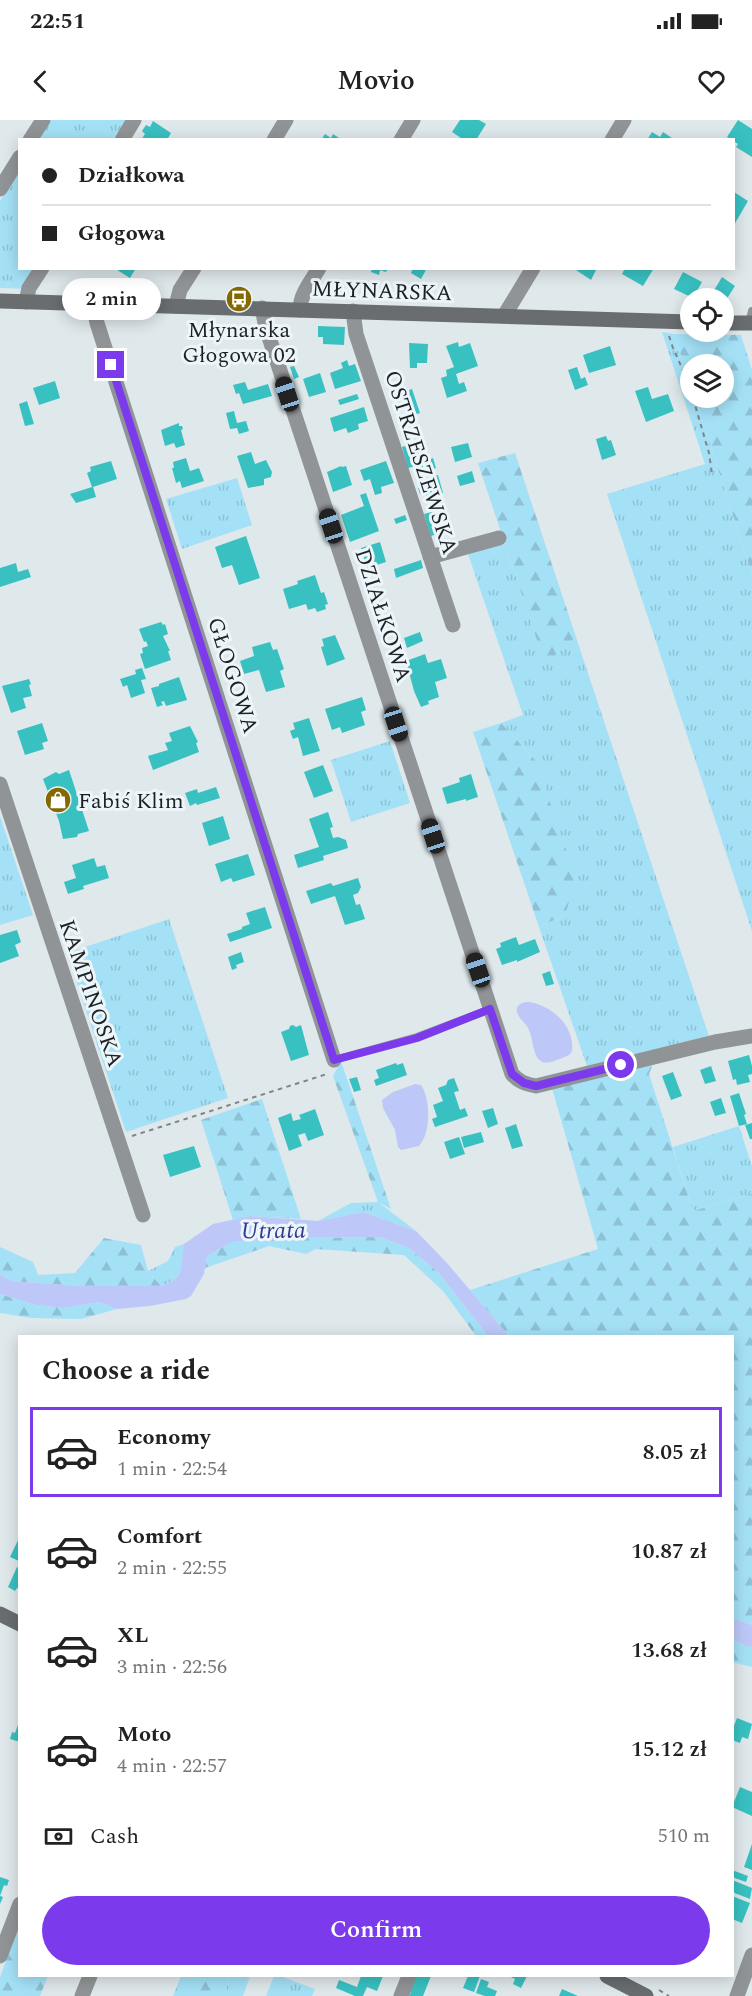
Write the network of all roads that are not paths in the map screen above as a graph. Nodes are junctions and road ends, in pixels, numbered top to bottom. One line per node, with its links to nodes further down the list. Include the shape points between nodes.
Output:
1 (43, 120): 6 (street)
2 (134, 120): 7 (street)
3 (286, 120): 8 (street)
4 (413, 120): 9 (street)
5 (624, 120): 10 (street)
6 (31, 138)
7 (123, 138)
8 (275, 138)
9 (401, 138)
10 (613, 138)
11 (18, 160): 12 (street)
12 (0, 189)
13 (41, 270): 18 (street, via 29,288)
14 (193, 270): 20 (street, via 180,290)
15 (318, 270): 22 (street, via 303,294)
16 (533, 270): 24 (street)
17 (0, 301): 18 (street, MŁYNARSKA)
18 (26, 302): 19 (street, MŁYNARSKA)
19 (93, 304): 20 (street, MŁYNARSKA); 34 (street, GŁOGOWA)
20 (176, 306): 21 (street, MŁYNARSKA)
21 (262, 308): 22 (street, MŁYNARSKA); 32 (street, DZIAŁKOWA)
22 (300, 310): 23 (street, MŁYNARSKA)
23 (353, 311): 24 (street, MŁYNARSKA); 29 (street, OSTRZESZEWSKA, via 356,334)
24 (504, 316): 27 (street, MŁYNARSKA)
25 (751, 319): 26 (street)
26 (734, 321)
27 (680, 322)
28 (500, 538): 29 (street)
29 (430, 557): 30 (street, OSTRZESZEWSKA)
30 (453, 625)
31 (0, 784): 35 (street, KAMPINOSKA)
32 (490, 1009): 33 (street, DZIAŁKOWA, via 512,1074 536,1086); 34 (lane, via 417,1038)
33 (752, 1036)
34 (334, 1060)
35 (143, 1215)
36 (0, 1614): 37 (street)
37 (18, 1623)
38 (18, 1909): 40 (street)
39 (752, 1954): 47 (street)
40 (0, 1956)
41 (90, 1977): 44 (street)
42 (409, 1977): 45 (street)
43 (610, 1977): 46 (street)
44 (82, 1996)
45 (401, 1996)
46 (646, 1996)
47 (737, 1996)

